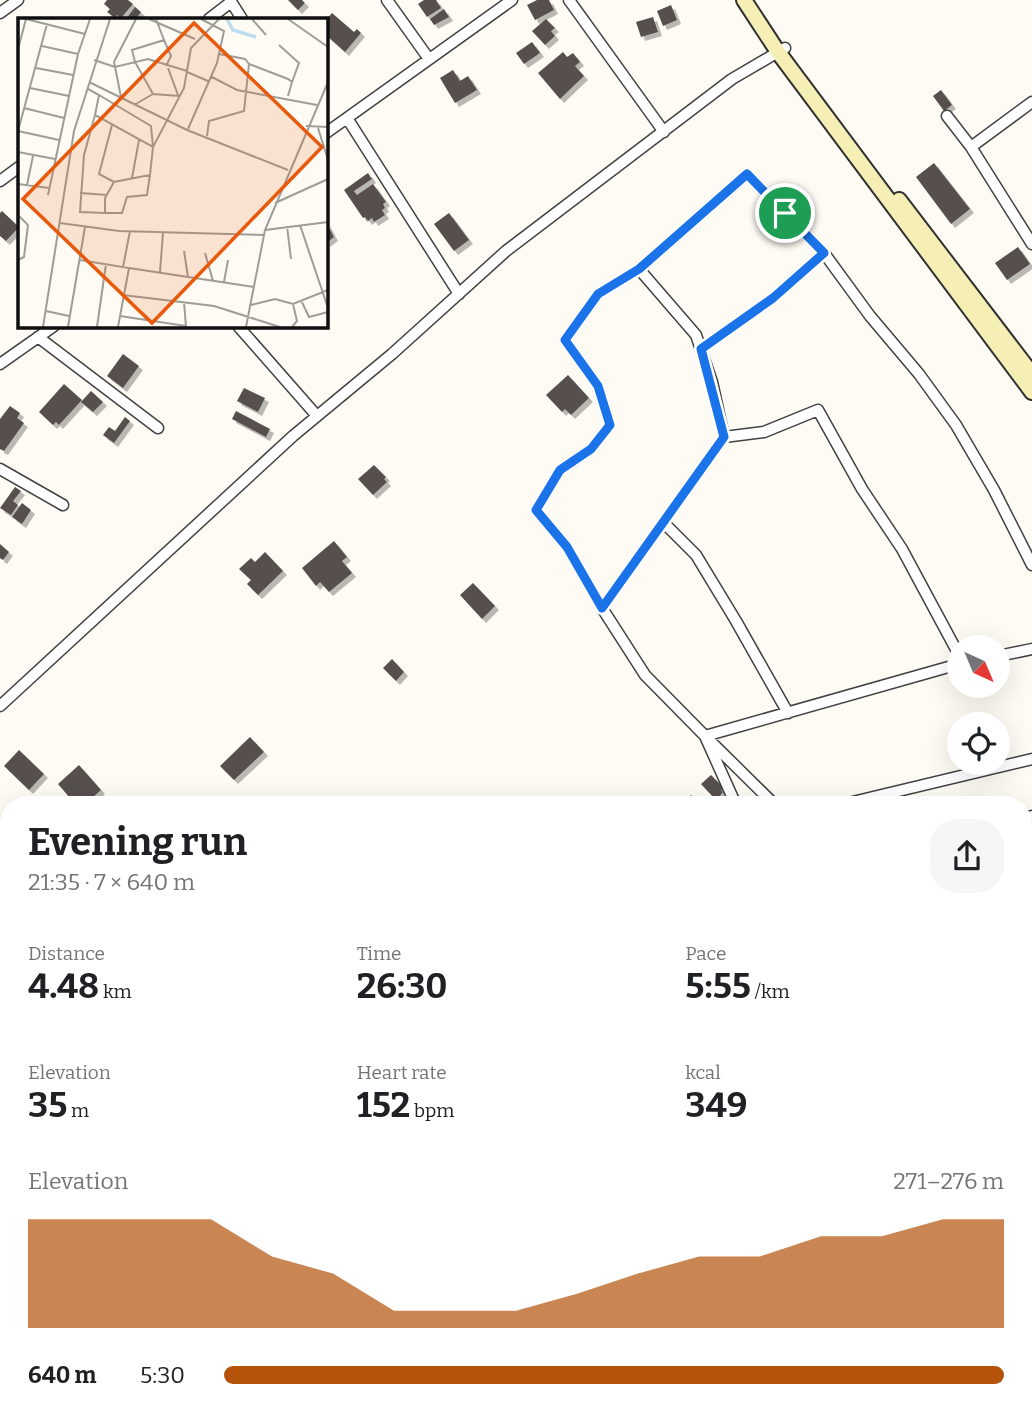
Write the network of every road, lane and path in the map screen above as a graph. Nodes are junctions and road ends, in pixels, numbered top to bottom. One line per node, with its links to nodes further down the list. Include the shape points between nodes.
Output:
1 (18, 0): 8 (street)
2 (387, 0): 12 (street)
3 (512, 0): 12 (street)
4 (569, 0): 17 (street)
5 (744, 0): 11 (main road)
6 (754, 0): 11 (main road)
7 (231, 1): 9 (street); 10 (street)
8 (0, 13)
9 (210, 18)
10 (241, 18)
11 (782, 50): 17 (street, via 732,79); 30 (main road); 31 (main road)
12 (429, 59): 15 (street)
13 (1032, 102): 18 (street)
14 (947, 116): 18 (street)
15 (346, 118): 16 (street); 24 (street)
16 (327, 132)
17 (664, 132): 24 (street, via 506,251)
18 (971, 147): 21 (street)
19 (18, 168): 20 (street)
20 (0, 181)
21 (1032, 244)
22 (824, 253): 23 (street, via 747,174); 28 (street, via 773,298); 38 (street, via 956,425)
23 (639, 269): 28 (street, via 696,335); 39 (street, via 598,294 565,340 598,386 610,425 591,449 560,470 536,510 567,547)
24 (458, 294): 32 (street)
25 (53, 327): 27 (street)
26 (240, 327): 32 (street)
27 (38, 337): 29 (street); 33 (street)
28 (701, 349): 34 (street)
29 (0, 364)
30 (1032, 374)
31 (1032, 392)
32 (317, 416): 44 (street)
33 (158, 428)
34 (724, 437): 37 (street); 40 (street, via 764,432 818,410)
35 (0, 469): 36 (street)
36 (63, 505)
37 (664, 523): 39 (street); 45 (street, via 695,555)
38 (1032, 565)
39 (602, 608): 46 (street, via 645,675)
40 (948, 635)
41 (1032, 649): 42 (street)
42 (1010, 654)
43 (947, 667): 45 (street)
44 (0, 706)
45 (788, 713): 46 (street)
46 (705, 736): 48 (street); 49 (street)
47 (1032, 759): 50 (street)
48 (732, 796)
49 (766, 796)
50 (878, 796)

